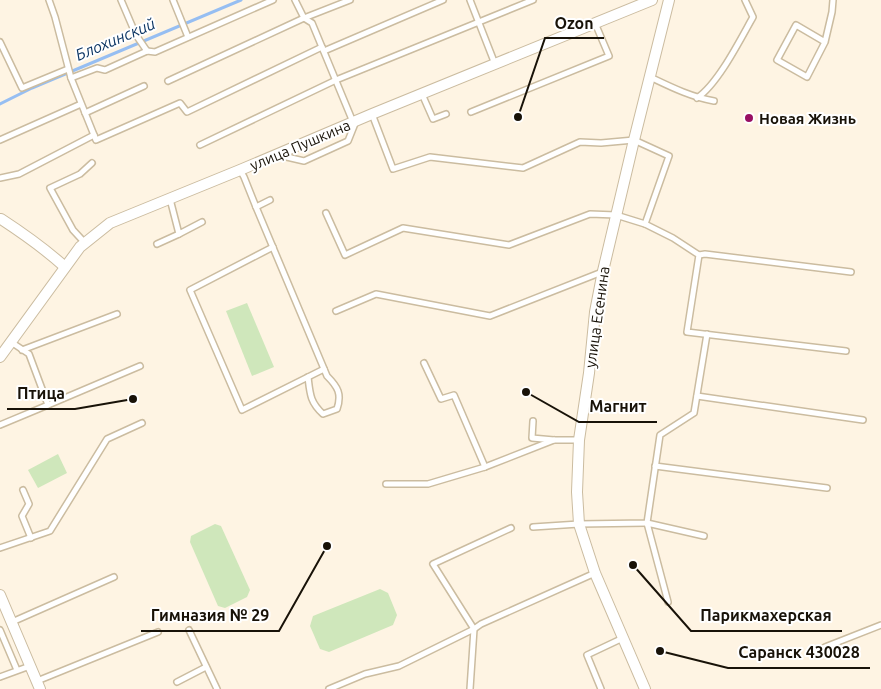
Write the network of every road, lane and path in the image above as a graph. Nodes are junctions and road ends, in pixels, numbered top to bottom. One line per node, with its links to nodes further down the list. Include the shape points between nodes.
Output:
1 (48, 0): 24 (lane)
2 (121, 0): 21 (lane, via 136,36)
3 (173, 0): 18 (lane)
4 (270, 0): 18 (lane)
5 (295, 0): 15 (lane)
6 (350, 0): 15 (lane)
7 (443, 0): 22 (lane)
8 (470, 0): 16 (lane)
9 (533, 0): 16 (lane)
10 (652, 0): 14 (street, улица Пушкина)
11 (669, 0): 25 (street, улица Есенина)
12 (746, 0): 31 (lane, via 753,17 718,76)
13 (833, 0): 20 (lane)
14 (634, 3): 17 (street, улица Пушкина)
15 (304, 18): 22 (lane, via 312,23); 28 (lane)
16 (479, 22): 23 (lane); 27 (lane)
17 (595, 23): 23 (street, улица Пушкина); 34 (lane, via 609,56)
18 (188, 37): 21 (lane, via 155,52)
19 (0, 42): 24 (lane, via 22,88)
20 (825, 42): 20 (lane, via 807,77 778,60 796,25)
21 (146, 49): 26 (lane, via 105,70 97,68)
22 (323, 49): 27 (lane); 39 (lane, via 187,112 180,103 96,140)
23 (495, 64): 30 (street, улица Пушкина)
24 (67, 67): 26 (lane)
25 (649, 76): 31 (lane); 41 (street, улица Есенина)
26 (70, 78): 33 (lane)
27 (336, 80): 38 (lane); 42 (lane)
28 (168, 81)
29 (144, 86): 35 (lane)
30 (422, 94): 36 (street, улица Пушкина); 37 (lane, via 433,119)
31 (697, 98): 32 (lane)
32 (714, 101)
33 (81, 104): 35 (lane); 40 (lane)
34 (471, 112)
35 (85, 113): 39 (lane)
36 (372, 114): 38 (street, улица Пушкина); 41 (lane, via 393,169 430,157 524,168 580,142)
37 (446, 114)
38 (355, 122): 43 (street, улица Пушкина); 43 (lane, via 348,140 304,161)
39 (94, 135): 46 (lane, via 19,174)
40 (0, 140)
41 (634, 140): 51 (street, улица Есенина); 54 (lane, via 669,156)
42 (200, 145)
43 (276, 155): 45 (street, улица Пушкина)
44 (92, 163): 56 (lane, via 80,174 50,188 73,230)
45 (240, 170): 47 (street, улица Пушкина); 49 (lane)
46 (0, 178)
47 (170, 199): 55 (lane); 56 (street, улица Пушкина, via 110,223)
48 (270, 200): 49 (lane)
49 (256, 207): 58 (lane)
50 (326, 213): 51 (lane, via 345,254 403,228 510,245 590,214)
51 (616, 215): 54 (lane); 61 (street, улица Есенина)
52 (1, 219): 60 (street)
53 (202, 222): 55 (lane)
54 (645, 224): 59 (lane)
55 (179, 234): 57 (lane)
56 (86, 243): 60 (street, улица Пушкина)
57 (157, 244)
58 (273, 248): 72 (lane); 73 (lane, via 190,290 242,410)
59 (699, 254): 62 (lane); 65 (lane, via 687,332)
60 (65, 267): 66 (street, улица Пушкина)
61 (603, 272): 63 (lane, via 490,316 376,294); 81 (street, улица Есенина)
62 (851, 272)
63 (336, 311)
64 (117, 314): 67 (lane)
65 (707, 334): 68 (lane); 74 (lane)
66 (10, 342): 67 (lane); 69 (street, улица Пушкина)
67 (22, 350): 75 (lane, via 29,354)
68 (846, 351)
69 (0, 357)
70 (424, 363): 82 (lane, via 441,399 454,395)
71 (140, 366): 75 (lane)
72 (324, 369): 73 (lane); 73 (lane, via 337,388 340,399 337,409 323,414 317,408 312,400)
73 (308, 377)
74 (697, 396): 76 (lane); 83 (lane, via 694,413 660,435)
75 (48, 405): 79 (lane)
76 (863, 420)
77 (533, 421): 80 (lane, via 532,438)
78 (142, 423): 92 (lane, via 107,439 50,531)
79 (0, 425)
80 (554, 440): 81 (lane); 82 (lane)
81 (579, 440): 88 (street, улица Есенина)
82 (485, 466): 84 (lane, via 428,484)
83 (655, 466): 85 (lane); 87 (lane)
84 (386, 484)
85 (828, 488)
86 (23, 490): 92 (lane, via 29,504 22,516)
87 (647, 523): 88 (lane); 91 (lane); 97 (lane)
88 (579, 524): 89 (lane); 94 (street, улица Есенина)
89 (533, 527)
90 (511, 528): 100 (lane, via 432,564)
91 (704, 536)
92 (31, 538): 93 (lane)
93 (0, 548)
94 (595, 573): 100 (lane); 104 (street, улица Есенина)
95 (114, 577): 98 (lane)
96 (0, 595): 98 (street)
97 (668, 602)
98 (12, 622): 106 (street)
99 (881, 626): 105 (lane)
100 (474, 629): 113 (lane, via 399,666 365,674); 114 (lane)
101 (0, 630): 108 (lane)
102 (189, 630): 107 (lane)
103 (158, 632): 111 (lane)
104 (623, 638): 115 (lane, via 587,655); 116 (street, улица Есенина)
105 (825, 647)
106 (30, 666): 108 (lane); 111 (street)
107 (206, 667): 110 (lane); 112 (lane)
108 (18, 670): 109 (lane)
109 (0, 677)
110 (177, 682)
111 (39, 685)
112 (216, 689)
113 (329, 689)
114 (470, 689)
115 (601, 689)
116 (645, 689)

